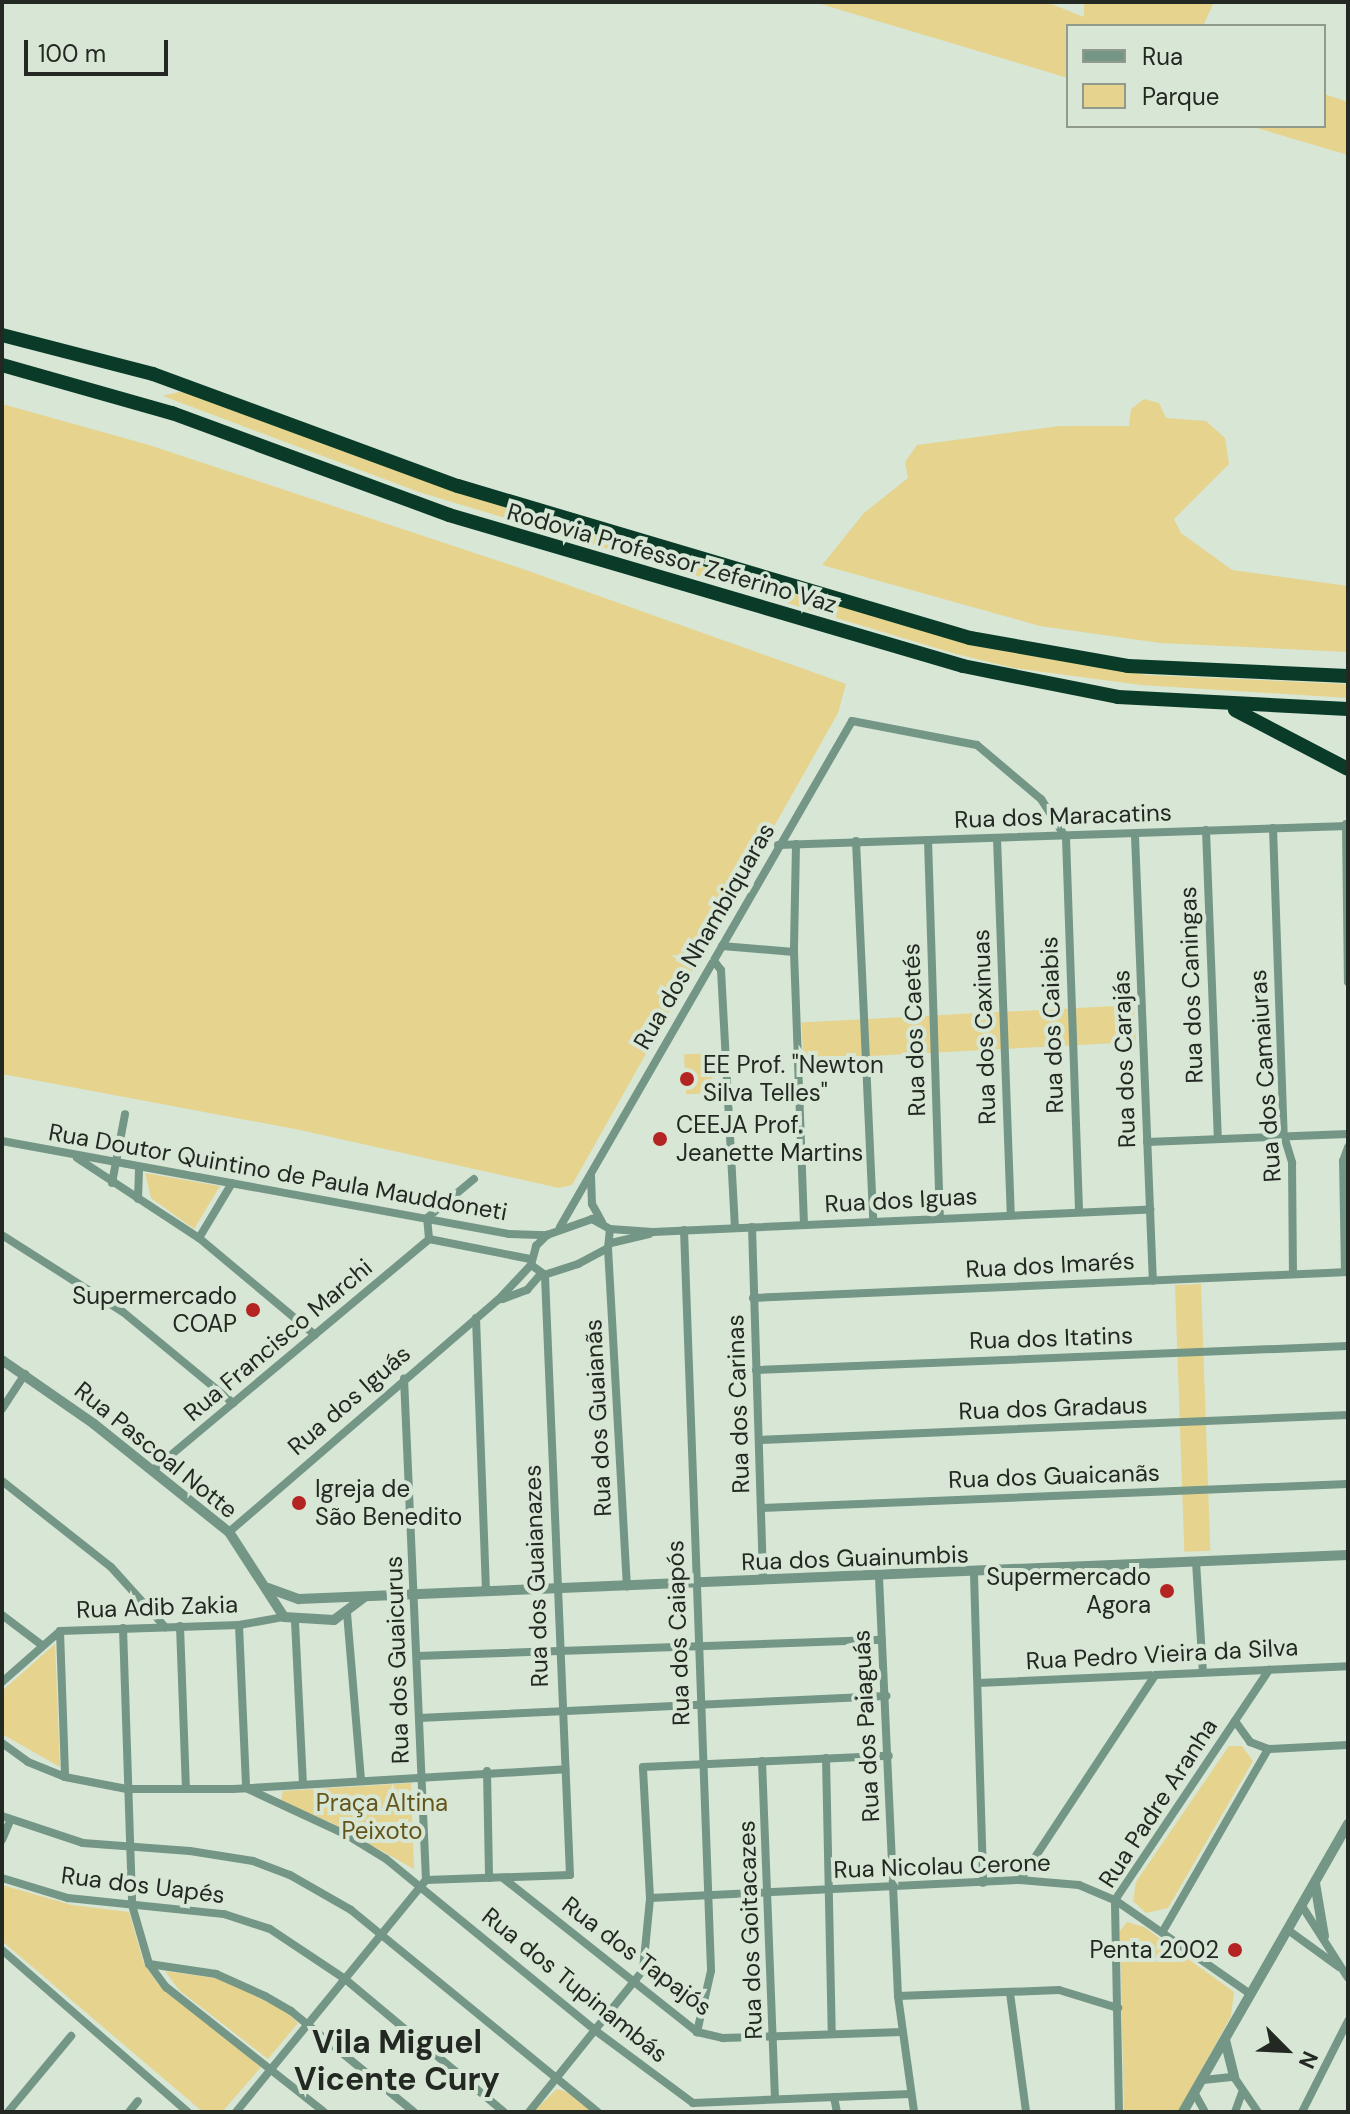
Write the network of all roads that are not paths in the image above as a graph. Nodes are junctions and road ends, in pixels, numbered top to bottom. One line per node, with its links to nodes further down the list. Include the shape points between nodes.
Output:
1 (2, 335): 3 (highway, Rodovia Professor Zeferino Vaz, via 127,366 458,486 970,638 1128,666)
2 (2, 365): 4 (highway, Rodovia Professor Zeferino Vaz, via 172,413 449,515 963,666 1056,688)
3 (1348, 676)
4 (1221, 704): 5 (highway, Rodovia Professor Zeferino Vaz); 6 (highway, via 1256,717)
5 (1348, 709)
6 (1348, 769)
7 (1346, 825): 8 (street, Rua dos Maracatins); 20 (street)
8 (1273, 828): 9 (street, Rua dos Maracatins); 23 (street, Rua dos Camaiuras)
9 (1206, 830): 10 (street, Rua dos Maracatins); 24 (street, Rua dos Caningas)
10 (1135, 836): 12 (street, Rua dos Maracatins); 26 (street, Rua dos Carajás)
11 (997, 838): 12 (street, Rua dos Maracatins); 13 (street, Rua dos Maracatins); 38 (street, Rua dos Caxinuas)
12 (1066, 838): 16 (street, Rua dos Nhambiquaras, via 1041,799 977,745 852,721); 37 (street, Rua dos Caiabis)
13 (928, 840): 14 (street, Rua dos Maracatins); 40 (street, Rua dos Caetés)
14 (856, 841): 15 (street, Rua dos Maracatins); 42 (street)
15 (796, 844): 16 (street, Rua dos Maracatins); 18 (street)
16 (778, 845): 17 (street, Rua dos Nhambiquaras)
17 (722, 946): 18 (street); 19 (street, Rua dos Nhambiquaras)
18 (794, 952): 43 (street)
19 (714, 961): 31 (street, Rua dos Nhambiquaras); 46 (street, via 721,970)
20 (1348, 982)
21 (125, 1114): 29 (street)
22 (1348, 1134): 23 (street)
23 (1284, 1136): 24 (street); 57 (street, Rua dos Camaiuras, via 1292,1163)
24 (1218, 1139): 26 (street)
25 (2, 1141): 28 (street, Rua Doutor Quintino de Paula Mauddoneti)
26 (1147, 1142): 36 (street, Rua dos Carajás)
27 (1348, 1147): 56 (street, via 1343,1161)
28 (73, 1155): 29 (street, Rua Doutor Quintino de Paula Mauddoneti); 33 (street)
29 (116, 1162): 30 (street, Rua Doutor Quintino de Paula Mauddoneti); 33 (street)
30 (139, 1167): 34 (street, Rua Doutor Quintino de Paula Mauddoneti); 35 (street)
31 (592, 1172): 41 (street, via 592,1204); 44 (street, Rua dos Nhambiquaras)
32 (474, 1179): 39 (street)
33 (112, 1183): 35 (street)
34 (232, 1183): 39 (street, Rua Doutor Quintino de Paula Mauddoneti); 52 (street)
35 (138, 1199): 52 (street)
36 (1150, 1209): 37 (street, Rua dos Iguas); 59 (street, Rua dos Carajás)
37 (1079, 1212): 38 (street, Rua dos Iguas)
38 (1011, 1215): 40 (street, Rua dos Iguas)
39 (427, 1218): 51 (street, Rua Doutor Quintino de Paula Mauddoneti, via 509,1234); 53 (street)
40 (940, 1218): 42 (street, Rua dos Iguas)
41 (602, 1222): 44 (street, via 592,1219); 47 (street)
42 (873, 1222): 43 (street, Rua dos Iguas)
43 (804, 1225): 45 (street, Rua dos Iguas)
44 (560, 1227): 51 (street)
45 (752, 1227): 46 (street, Rua dos Iguas); 60 (street, Rua dos Carinas)
46 (735, 1228): 48 (street, Rua dos Iguas)
47 (610, 1229): 49 (street, Rua dos Iguas); 54 (street)
48 (684, 1230): 49 (street, Rua dos Iguas); 83 (street, Rua dos Caiapós)
49 (653, 1232): 54 (street, Rua dos Iguas)
50 (2, 1235): 69 (street, via 123,1312)
51 (547, 1235): 55 (street)
52 (199, 1238): 63 (street)
53 (429, 1239): 55 (street); 63 (street, Rua Francisco Marchi)
54 (609, 1246): 58 (street, Rua dos Iguas); 84 (street, Rua dos Guaianãs)
55 (530, 1262): 58 (street); 61 (street, Rua dos Iguás)
56 (1347, 1272): 57 (street, Rua dos Imarés)
57 (1293, 1273): 59 (street, Rua dos Imarés)
58 (543, 1274): 61 (street, Rua dos Iguás, via 527,1290); 86 (street, Rua dos Guaianazes)
59 (1153, 1281): 60 (street, Rua dos Imarés)
60 (753, 1298): 66 (street, Rua dos Carinas)
61 (498, 1300): 62 (street, Rua dos Iguás)
62 (476, 1318): 68 (street, Rua dos Iguás); 87 (street)
63 (315, 1335): 69 (street, Rua Francisco Marchi)
64 (1348, 1346): 66 (street, Rua dos Itatins)
65 (2, 1360): 67 (street, Rua Pascoal Notte)
66 (756, 1370): 72 (street, Rua dos Carinas)
67 (25, 1374): 70 (street); 73 (street, Rua Pascoal Notte)
68 (404, 1378): 77 (street, Rua dos Iguás); 88 (street, Rua dos Guaicurus)
69 (233, 1403): 73 (street, Rua Francisco Marchi)
70 (2, 1409)
71 (1348, 1415): 72 (street, Rua dos Gradaus)
72 (759, 1440): 76 (street, Rua dos Carinas)
73 (153, 1470): 77 (street, Rua Pascoal Notte)
74 (2, 1481): 95 (street, via 111,1567)
75 (1348, 1484): 76 (street, Rua dos Guaicanãs)
76 (762, 1508): 82 (street, Rua dos Carinas)
77 (229, 1532): 85 (street, Rua Pascoal Notte)
78 (1348, 1555): 79 (street, Rua dos Guainumbis)
79 (1196, 1562): 80 (street, Rua dos Guainumbis); 105 (street)
80 (974, 1574): 81 (street, Rua dos Guainumbis); 108 (street)
81 (879, 1577): 82 (street, Rua dos Guainumbis); 98 (street, Rua dos Paiaguás)
82 (763, 1580): 83 (street, Rua dos Guainumbis)
83 (696, 1584): 84 (street, Rua dos Guainumbis); 100 (street, Rua dos Caiapós)
84 (627, 1586): 86 (street, Rua dos Guainumbis)
85 (268, 1588): 89 (street, Rua dos Guainumbis, via 299,1599); 92 (street)
86 (557, 1588): 87 (street, Rua dos Guainumbis); 101 (street, Rua dos Guaianazes)
87 (486, 1591): 88 (street, Rua dos Guainumbis)
88 (414, 1595): 89 (street, Rua dos Guainumbis); 102 (street, Rua dos Guaicurus)
89 (364, 1597): 90 (street)
90 (347, 1613): 92 (street, via 334,1620); 125 (street)
91 (2, 1615): 99 (street)
92 (290, 1619): 93 (street, Rua Adib Zakia); 126 (street)
93 (239, 1625): 94 (street, Rua Adib Zakia); 127 (street)
94 (180, 1626): 95 (street, Rua Adib Zakia); 129 (street)
95 (165, 1627): 96 (street, Rua Adib Zakia)
96 (123, 1628): 97 (street, Rua Adib Zakia); 128 (street)
97 (60, 1631): 99 (street, Rua Adib Zakia); 124 (street)
98 (882, 1640): 100 (street); 109 (street, Rua dos Paiaguás)
99 (43, 1646): 107 (street, Rua Adib Zakia)
100 (699, 1647): 101 (street); 110 (street, Rua dos Caiapós)
101 (559, 1652): 102 (street); 111 (street, Rua dos Guaianazes)
102 (417, 1656): 112 (street, Rua dos Guaicurus)
103 (1348, 1666): 104 (street, Rua Pedro Vieira da Silva)
104 (1269, 1670): 105 (street, Rua Pedro Vieira da Silva); 113 (street, Rua Padre Aranha)
105 (1203, 1672): 106 (street, Rua Pedro Vieira da Silva)
106 (1155, 1675): 108 (street, Rua Pedro Vieira da Silva); 137 (street)
107 (2, 1682)
108 (978, 1683): 140 (street)
109 (886, 1696): 110 (street); 117 (street, Rua dos Paiaguás)
110 (701, 1703): 111 (street); 120 (street, Rua dos Caiapós)
111 (562, 1710): 112 (street); 121 (street, Rua dos Guaianazes)
112 (419, 1718): 123 (street, Rua dos Guaicurus)
113 (1235, 1721): 116 (street, via 1250,1742); 146 (street, Rua Padre Aranha)
114 (2, 1743): 124 (street, Rua dos Tupinambás, via 28,1762)
115 (1348, 1745): 116 (street)
116 (1268, 1749): 150 (street)
117 (889, 1756): 118 (street); 141 (street, Rua dos Paiaguás)
118 (826, 1758): 119 (street); 142 (street)
119 (762, 1761): 120 (street); 143 (street, Rua dos Goitacazes)
120 (704, 1763): 144 (street, Rua dos Caiapós); 145 (street, via 643,1767)
121 (565, 1769): 122 (street, Rua dos Tupinambás); 134 (street, Rua dos Guaianazes, via 570,1875)
122 (487, 1771): 123 (street, Rua dos Tupinambás); 136 (street)
123 (422, 1775): 125 (street, Rua dos Tupinambás); 139 (street, Rua dos Guaicurus)
124 (65, 1777): 128 (street, Rua dos Tupinambás)
125 (361, 1780): 126 (street, Rua dos Tupinambás)
126 (303, 1784): 127 (street, Rua dos Tupinambás)
127 (246, 1788): 129 (street, Rua dos Tupinambás); 139 (street, Rua dos Tupinambás, via 347,1835)
128 (127, 1789): 129 (street, Rua dos Tupinambás); 133 (street)
129 (186, 1789)
130 (6, 1819): 132 (street); 133 (street, via 83,1843)
131 (1348, 1824): 138 (street)
132 (2, 1840)
133 (131, 1848): 147 (street); 151 (street, via 253,1861 323,1893)
134 (503, 1877): 136 (street); 157 (street, Rua dos Tapajós)
135 (2, 1878): 147 (street, Rua dos Uapés, via 68,1898)
136 (489, 1878): 139 (street)
137 (1020, 1880): 140 (street, Rua Nicolau Cerone); 146 (street, Rua Nicolau Cerone, via 1079,1885)
138 (1315, 1882): 148 (street); 152 (street)
139 (424, 1883): 151 (street); 164 (street, Rua dos Tupinambás)
140 (983, 1883): 141 (street, Rua Nicolau Cerone)
141 (892, 1887): 142 (street, Rua Nicolau Cerone); 160 (street, Rua dos Paiaguás)
142 (827, 1890): 143 (street, Rua Nicolau Cerone); 167 (street)
143 (769, 1894): 144 (street, Rua Nicolau Cerone); 169 (street, Rua dos Goitacazes)
144 (709, 1896): 145 (street, Rua Nicolau Cerone); 165 (street, Rua dos Caiapós, via 711,1971)
145 (650, 1898): 157 (street, via 649,1952)
146 (1115, 1900): 150 (street, Rua Nicolau Cerone); 161 (street, Rua Padre Aranha)
147 (132, 1905): 154 (street); 156 (street, Rua dos Uapés, via 246,1920 291,1940)
148 (1302, 1906): 149 (street); 152 (street)
149 (1288, 1930): 155 (street); 159 (street)
150 (1163, 1931): 159 (street, Rua Nicolau Cerone)
151 (381, 1935): 156 (street); 174 (street)
152 (1324, 1936): 155 (street)
153 (2, 1950): 185 (street)
154 (149, 1964): 163 (street, via 216,1974 291,2011); 172 (street, via 166,1987)
155 (1346, 1974)
156 (345, 1979): 163 (street); 189 (street, Rua dos Uapés)
157 (634, 1983): 164 (street); 165 (street, Rua dos Tapajós)
158 (1010, 1993): 160 (street); 161 (street, via 1059,1990); 195 (street)
159 (1249, 1993): 171 (street)
160 (898, 1996): 166 (street, Rua dos Paiaguás)
161 (1118, 2008): 196 (street, Rua Padre Aranha)
162 (1348, 2021): 170 (street)
163 (307, 2026): 172 (street); 188 (street)
164 (596, 2031): 174 (street); 182 (street, Rua dos Tupinambás)
165 (697, 2032): 169 (street, Rua dos Tapajós, via 723,2038)
166 (902, 2032): 167 (street, Rua dos Tapajós); 177 (street, Rua dos Paiaguás)
167 (832, 2034): 169 (street, Rua dos Tapajós)
168 (71, 2036): 183 (street)
169 (774, 2036): 180 (street, Rua dos Goitacazes)
170 (1344, 2037): 201 (street)
171 (1225, 2040): 173 (street); 175 (street)
172 (272, 2068): 186 (street); 187 (street)
173 (1234, 2077): 175 (street); 176 (street)
174 (558, 2078): 190 (street); 191 (street)
175 (1203, 2080): 178 (street)
176 (1242, 2093): 199 (street); 200 (street)
177 (910, 2094): 179 (street); 194 (street, Rua dos Paiaguás)
178 (1195, 2094): 197 (street); 198 (street)
179 (834, 2097): 180 (street); 193 (street)
180 (775, 2098): 182 (street)
181 (138, 2101): 184 (street)
182 (693, 2103): 192 (street)
183 (8, 2112)
184 (129, 2112)
185 (188, 2112)
186 (236, 2112)
187 (324, 2112)
188 (414, 2112)
189 (504, 2112)
190 (529, 2112)
191 (598, 2112)
192 (686, 2112)
193 (837, 2112)
194 (914, 2112)
195 (1026, 2112)
196 (1119, 2112)
197 (1183, 2112)
198 (1205, 2112)
199 (1235, 2112)
200 (1258, 2112)
201 (1302, 2112)

